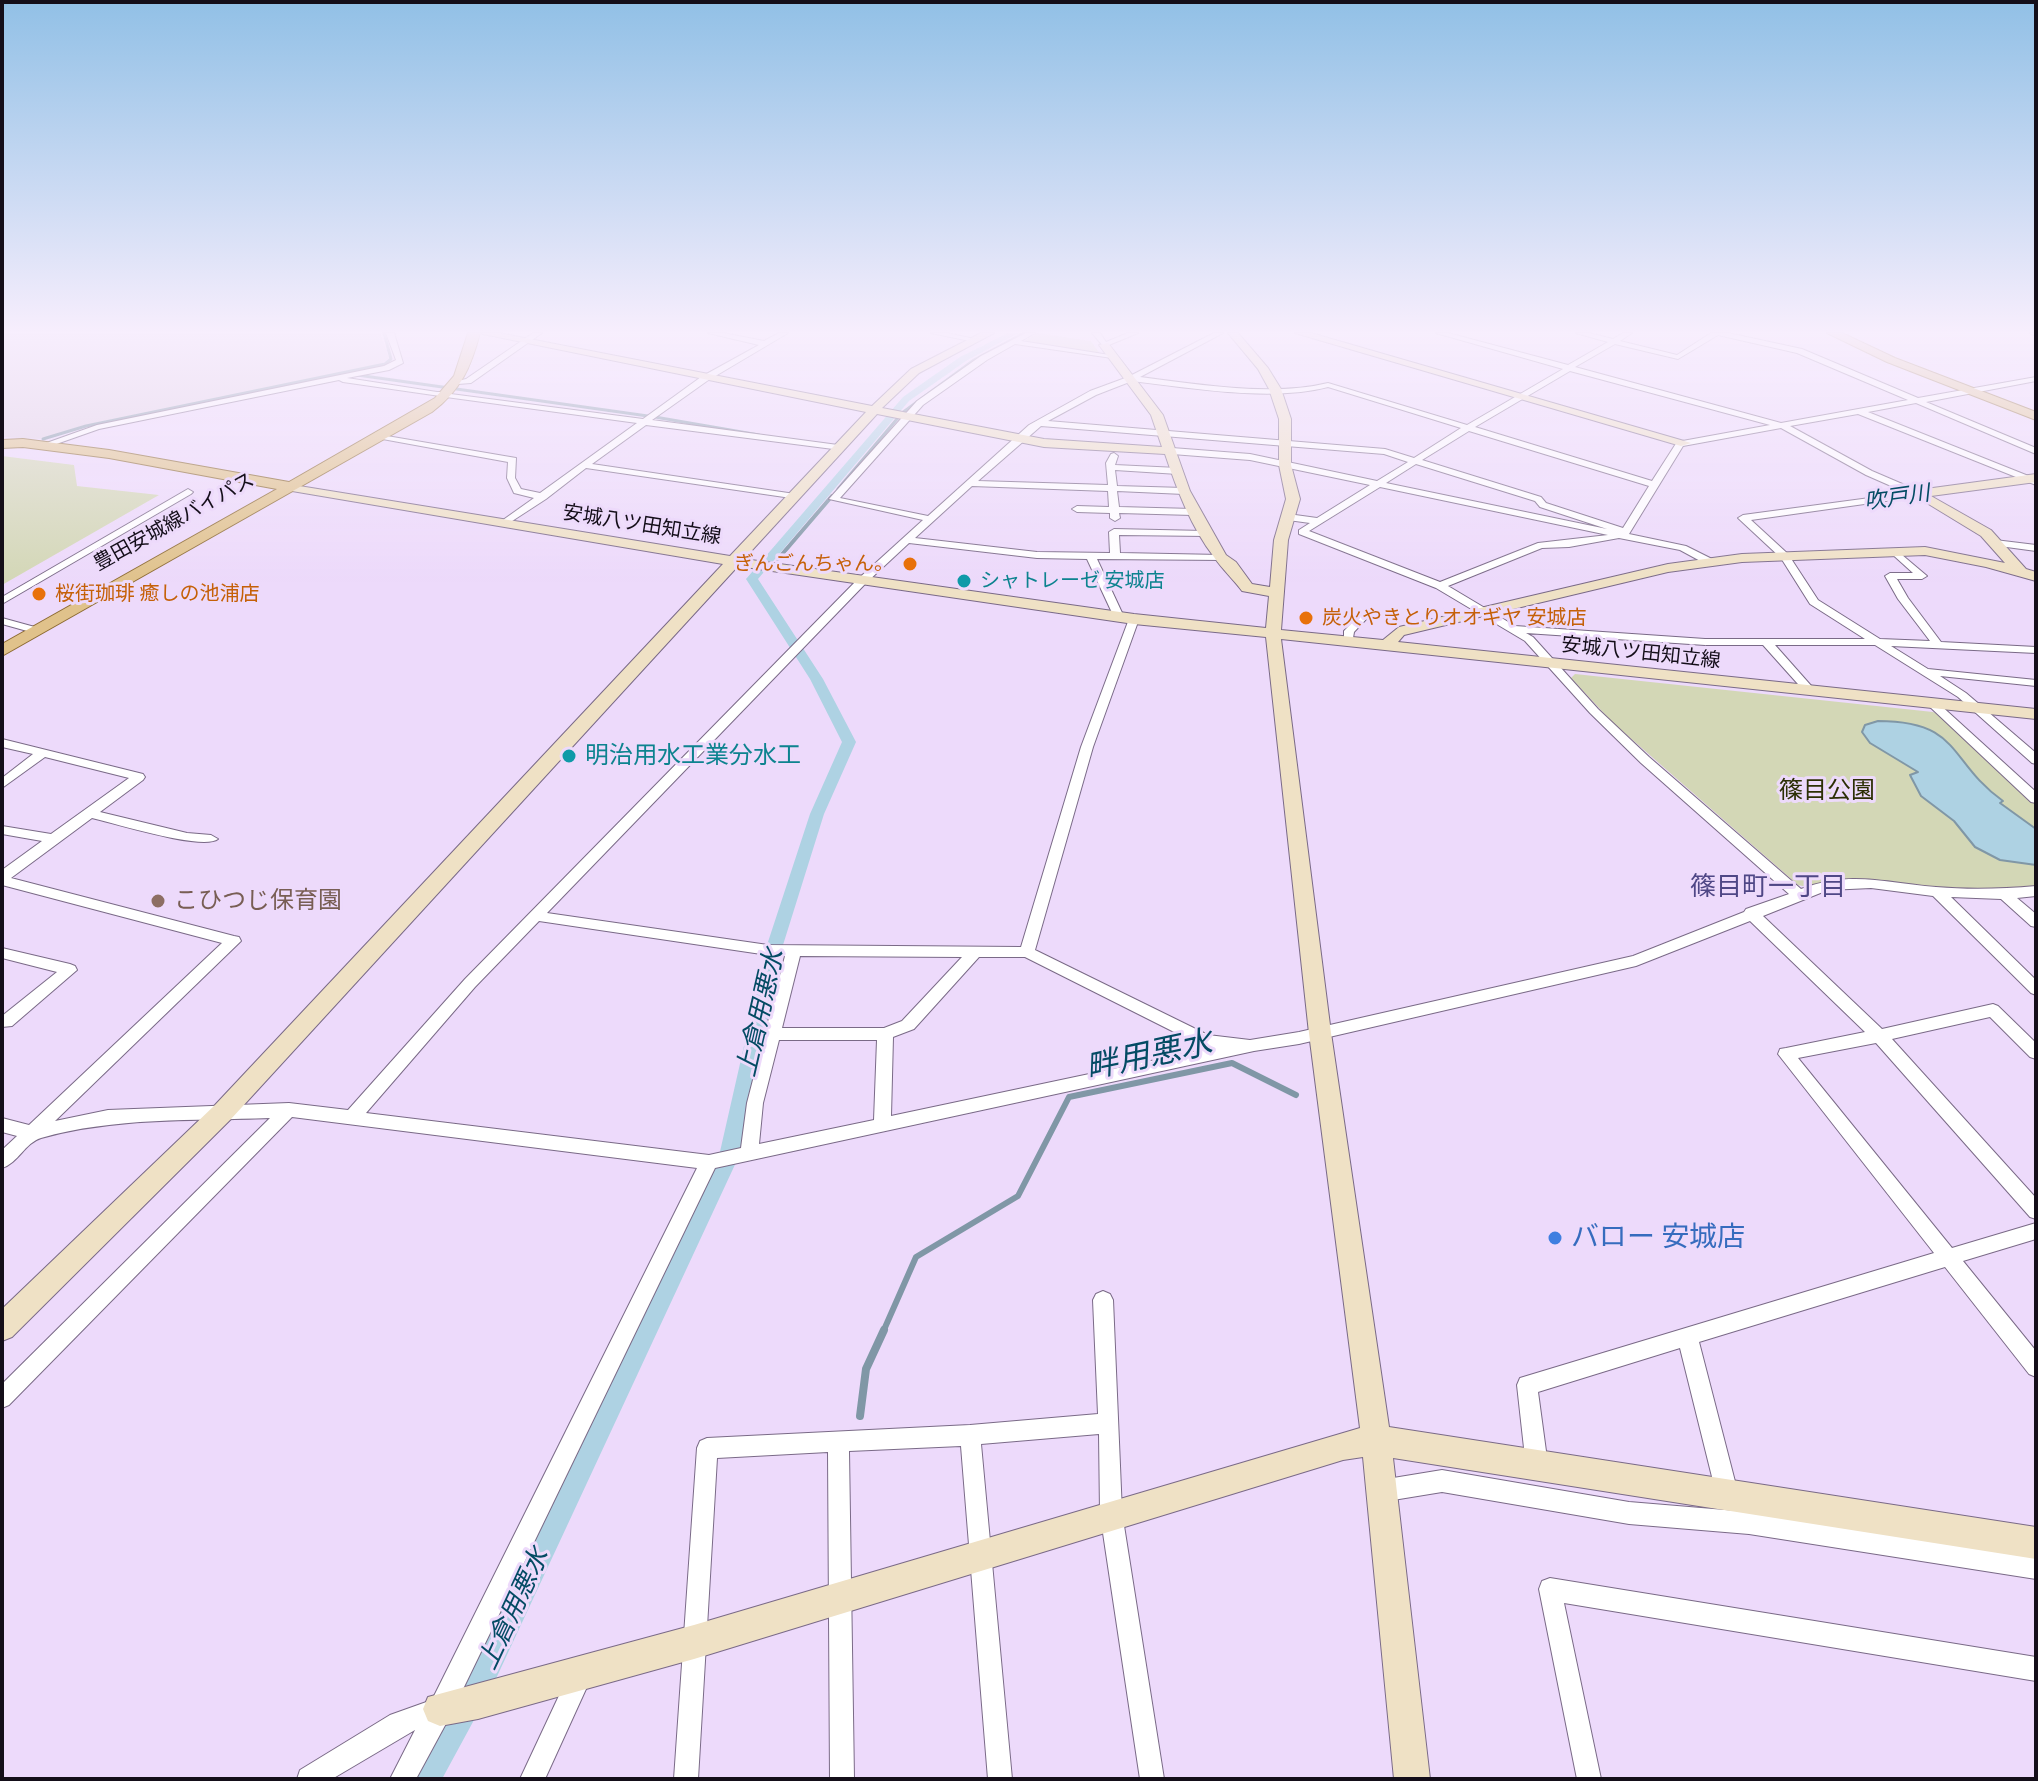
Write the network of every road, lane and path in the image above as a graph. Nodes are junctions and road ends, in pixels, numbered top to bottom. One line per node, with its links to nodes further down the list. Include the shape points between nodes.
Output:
1 (149, 416): 27 (street)
2 (405, 416): 41 (main road)
3 (412, 416): 23 (main road)
4 (594, 416): 18 (street)
5 (653, 416): 18 (street)
6 (873, 416): 28 (street)
7 (905, 416): 24 (street); 52 (street, via 834,499)
8 (1051, 416): 19 (street)
9 (1157, 416): 22 (street)
10 (1284, 416): 31 (street)
11 (1432, 416): 21 (street)
12 (1487, 416): 21 (street)
13 (1591, 416): 25 (street)
14 (1747, 416): 20 (street)
15 (1837, 416): 20 (street)
16 (1870, 416): 37 (street)
17 (1953, 416): 30 (street)
18 (644, 423): 28 (street); 34 (street)
19 (1039, 423): 22 (street); 24 (street)
20 (1783, 426): 25 (street); 45 (street)
21 (1469, 427): 33 (street); 40 (street)
22 (1165, 433): 29 (street); 31 (street)
23 (381, 438): 41 (main road); 46 (street, via 513,460 511,478 517,491)
24 (1020, 439): 29 (street); 38 (street)
25 (1685, 443): 40 (street)
26 (2, 444): 27 (main road)
27 (42, 446): 41 (main road)
28 (838, 448): 47 (street)
29 (1172, 451): 31 (street); 36 (street)
30 (2036, 451)
31 (1286, 455): 33 (street, via 1385,452); 39 (street); 51 (street, via 1293,499)
32 (1114, 456): 35 (street)
33 (1417, 461): 39 (street); 57 (street, via 1538,499)
34 (587, 466): 46 (street); 47 (street)
35 (1111, 467): 36 (street); 42 (street)
36 (1178, 471): 43 (street)
37 (2033, 480): 45 (street)
38 (970, 483): 42 (street); 52 (street)
39 (1381, 484): 53 (street); 57 (street)
40 (1656, 485): 57 (street)
41 (286, 486): 54 (street, 安城八ツ田知立線); 78 (main road, 豊田安城線バイパス)
42 (1115, 488): 43 (street); 49 (street)
43 (1184, 491): 50 (street)
44 (188, 492): 73 (street)
45 (1918, 494): 59 (street); 64 (street, via 1743,518)
46 (543, 497): 54 (street)
47 (795, 497): 66 (street)
48 (1077, 509): 49 (street)
49 (1115, 510): 50 (street); 55 (street)
50 (1193, 512): 56 (street)
51 (1288, 517): 53 (street); 72 (street)
52 (930, 519): 58 (street)
53 (1319, 521): 70 (street, via 1302,532)
54 (506, 522): 66 (street, 安城八ツ田知立線)
55 (1116, 532): 56 (street); 63 (street)
56 (1205, 534): 65 (street)
57 (1623, 534): 67 (street, via 1683,548); 70 (street, via 1541,545)
58 (906, 540): 62 (street, via 1009,553); 69 (street)
59 (1995, 543): 60 (street); 68 (street)
60 (2036, 548)
61 (1895, 552): 64 (street); 68 (street, via 1955,555); 85 (street, via 1922,576 1890,576)
62 (1091, 556): 63 (street); 76 (street)
63 (1115, 556): 65 (street)
64 (1785, 556): 67 (street); 83 (street, via 1814,602)
65 (1221, 558): 72 (street, via 1247,588)
66 (735, 560): 69 (street, 安城八ツ田知立線); 126 (street)
67 (1708, 561): 75 (street)
68 (2028, 575): 71 (street)
69 (862, 581): 76 (street, 安城八ツ田知立線); 111 (street)
70 (1440, 586): 75 (street)
71 (2036, 591)
72 (1275, 592): 80 (street)
73 (2, 601)
74 (1367, 613): 82 (street, via 1349,631)
75 (1485, 613): 79 (street); 86 (street, via 1399,632)
76 (1126, 618): 80 (street, 安城八ツ田知立線); 115 (street)
77 (2, 621): 78 (street)
78 (32, 629): 81 (main road, 豊田安城線バイパス); 88 (main road, 豊田安城線バイパス)
79 (1513, 629): 84 (street); 89 (street)
80 (1273, 635): 82 (street, 安城八ツ田知立線); 119 (street)
81 (2, 640)
82 (1348, 642): 86 (street, 安城八ツ田知立線)
83 (1879, 642): 84 (street); 85 (street); 90 (street)
84 (1767, 643): 92 (street)
85 (1938, 645): 87 (street)
86 (1386, 646): 89 (street, 安城八ツ田知立線)
87 (2036, 650)
88 (2, 651)
89 (1550, 663): 92 (street, 安城八ツ田知立線); 109 (street, via 1645,760)
90 (1930, 672): 91 (street); 94 (street)
91 (2036, 683)
92 (1810, 691): 93 (street, 安城八ツ田知立線)
93 (1933, 704): 94 (street, 安城八ツ田知立線); 100 (street)
94 (1975, 708): 95 (street, 安城八ツ田知立線); 98 (street)
95 (2036, 714)
96 (2, 743): 97 (street)
97 (43, 753): 99 (street); 101 (street, via 139,777)
98 (2036, 760)
99 (2, 784)
100 (2036, 799)
101 (89, 813): 103 (street); 104 (street)
102 (2, 830): 103 (street)
103 (53, 839): 105 (street)
104 (211, 839)
105 (2, 879): 130 (street, via 234,941)
106 (2036, 891): 108 (street)
107 (1937, 892): 108 (street); 109 (street, via 1871,883 1826,885); 117 (street)
108 (2004, 894): 112 (street)
109 (1799, 895): 110 (street)
110 (1751, 913): 119 (street, via 1636,961); 122 (street)
111 (536, 916): 113 (street); 127 (street)
112 (2036, 922)
113 (789, 950): 114 (street); 120 (street)
114 (977, 950): 115 (street); 121 (street, via 908,1025)
115 (1027, 952): 123 (street, via 1206,1041)
116 (2, 953): 118 (street, via 70,970)
117 (2036, 989)
118 (6, 1022)
119 (1320, 1033): 123 (street); 145 (street)
120 (775, 1034): 121 (street); 131 (street)
121 (885, 1034): 129 (street)
122 (1879, 1036): 124 (street, via 1993,1010); 134 (street); 136 (street, via 1786,1054)
123 (1254, 1045): 129 (street)
124 (2036, 1053)
125 (289, 1110): 126 (street); 127 (street); 141 (street)
126 (223, 1112): 130 (street, via 108,1117); 138 (street)
127 (352, 1117): 133 (street)
128 (2, 1125): 130 (street)
129 (882, 1126): 131 (street)
130 (32, 1133): 132 (street)
131 (742, 1157): 133 (street)
132 (2, 1161)
133 (709, 1162): 157 (street)
134 (2036, 1211)
135 (2036, 1231): 136 (street)
136 (1950, 1258): 139 (street); 140 (street)
137 (1103, 1300): 142 (street)
138 (2, 1328)
139 (1688, 1339): 146 (street, via 1527,1385); 148 (street)
140 (2036, 1367)
141 (2, 1398)
142 (1109, 1423): 143 (street); 149 (street)
143 (970, 1435): 144 (street); 151 (street)
144 (838, 1440): 153 (street); 154 (street, via 707,1448)
145 (1376, 1440): 146 (street); 147 (street); 149 (street)
146 (1537, 1466): 148 (street)
147 (1381, 1491): 152 (street, via 1442,1481 1629,1513 1749,1523); 165 (street)
148 (1728, 1497): 150 (street)
149 (1111, 1513): 151 (street); 164 (street)
150 (2036, 1543)
151 (980, 1557): 153 (street); 163 (street)
152 (2036, 1568)
153 (838, 1597): 154 (street); 162 (street)
154 (694, 1642): 156 (street); 161 (street)
155 (2036, 1669): 166 (street, via 1550,1589)
156 (581, 1674): 157 (street); 160 (street)
157 (440, 1709): 158 (street, via 399,1724); 159 (street)
158 (309, 1779)
159 (402, 1779)
160 (532, 1779)
161 (686, 1779)
162 (842, 1779)
163 (1000, 1779)
164 (1152, 1779)
165 (1412, 1779)
166 (1589, 1779)

